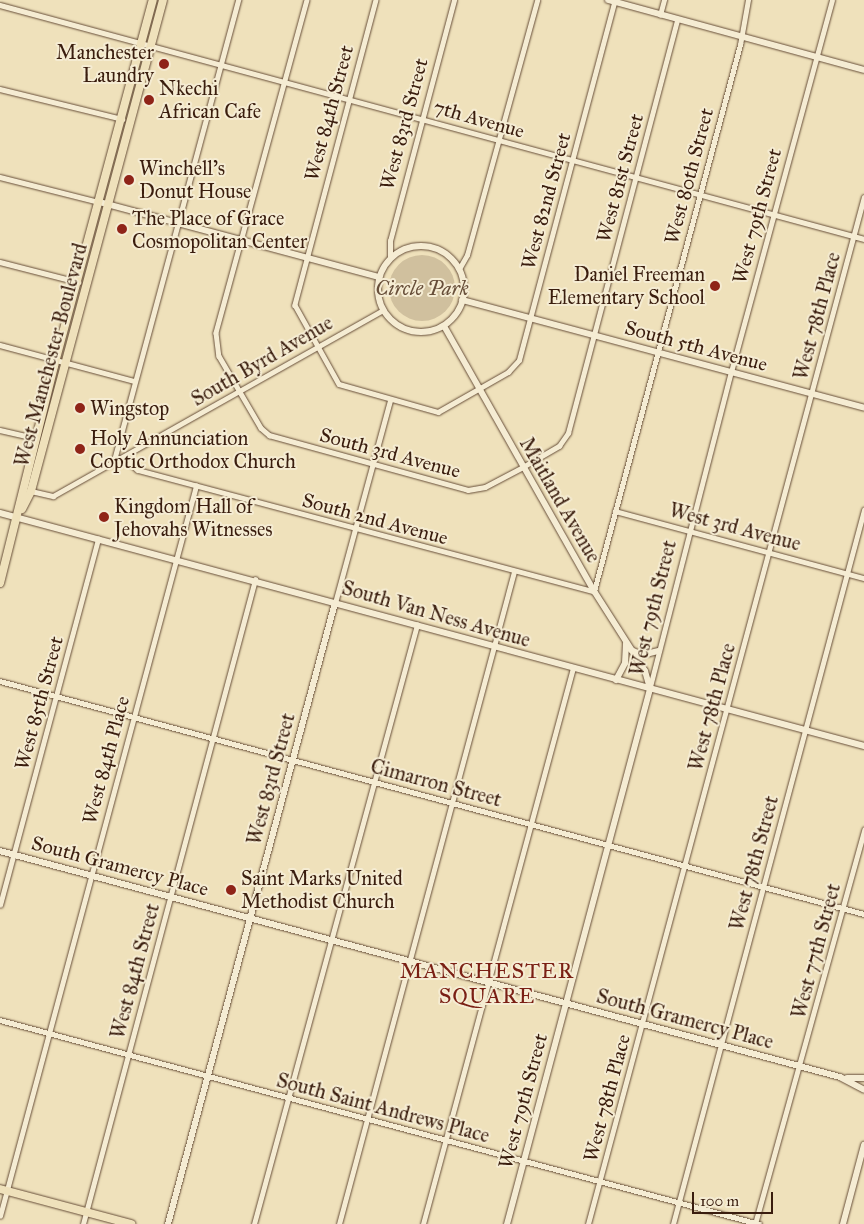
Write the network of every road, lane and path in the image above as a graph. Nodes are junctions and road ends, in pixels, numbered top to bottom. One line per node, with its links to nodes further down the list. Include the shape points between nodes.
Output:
1 (153, 0): 16 (main road, West Manchester Boulevard)
2 (163, 0): 17 (main road, West Manchester Boulevard)
3 (238, 0): 19 (street)
4 (307, 0): 21 (street)
5 (376, 0): 23 (street, West 84th Street)
6 (454, 0): 25 (street, West 83rd Street)
7 (537, 0): 26 (street)
8 (664, 0): 13 (street)
9 (748, 0): 15 (street, West 80th Street)
10 (832, 0): 18 (street, West 79th Street)
11 (611, 1): 13 (street); 27 (street, West 82nd Street)
12 (0, 5): 16 (street, 7th Avenue)
13 (660, 15): 14 (street)
14 (677, 20): 15 (street); 29 (street, West 81st Street)
15 (740, 36): 18 (street); 30 (street, West 80th Street)
16 (142, 42): 17 (street, 7th Avenue); 24 (main road, West Manchester Boulevard)
17 (150, 45): 19 (street, 7th Avenue); 33 (main road, West Manchester Boulevard)
18 (816, 58): 20 (street); 34 (street, West 79th Street)
19 (220, 65): 21 (street, 7th Avenue); 35 (street)
20 (864, 70)
21 (284, 82): 23 (street, 7th Avenue); 38 (street)
22 (0, 89): 24 (street)
23 (348, 100): 25 (street, 7th Avenue); 39 (street, West 84th Street)
24 (122, 119): 32 (main road, West Manchester Boulevard)
25 (422, 119): 26 (street, 7th Avenue); 40 (street, West 83rd Street, via 390,241)
26 (499, 141): 27 (street, 7th Avenue); 42 (street, via 467,255)
27 (572, 160): 29 (street, 7th Avenue); 47 (street, West 82nd Street)
28 (0, 177): 32 (street)
29 (636, 178): 30 (street, 7th Avenue); 49 (street, West 81st Street)
30 (700, 195): 34 (street, 7th Avenue); 52 (street, West 80th Street)
31 (864, 197): 36 (street, West 78th Place)
32 (99, 202): 33 (street); 44 (main road, West Manchester Boulevard)
33 (108, 204): 35 (street); 54 (main road, West Manchester Boulevard)
34 (774, 214): 36 (street, 7th Avenue); 55 (street, West 79th Street)
35 (178, 224): 38 (street); 56 (street)
36 (854, 236): 37 (street, 7th Avenue); 59 (street, West 78th Place)
37 (864, 239)
38 (241, 240): 39 (street); 58 (street, via 216,343 219,356)
39 (306, 258): 43 (street); 51 (street, West 84th Street, via 295,305)
40 (390, 258): 42 (street, via 408,248 428,246 446,254); 43 (street)
41 (0, 262): 44 (street)
42 (459, 269): 45 (street, via 463,279)
43 (379, 277): 46 (street, via 377,289)
44 (78, 282): 53 (main road, West Manchester Boulevard)
45 (462, 300): 47 (street, South 5th Avenue); 48 (street, via 456,314)
46 (383, 310): 48 (street, via 394,324 410,331 428,332); 51 (street, South Byrd Avenue)
47 (531, 318): 49 (street, South 5th Avenue); 57 (street, West 82nd Street, via 514,367)
48 (444, 326): 57 (street, Maitland Avenue)
49 (594, 335): 52 (street, South 5th Avenue); 67 (street, West 81st Street, via 565,438 559,446)
50 (0, 345): 53 (street)
51 (316, 347): 58 (street, South Byrd Avenue); 60 (street, West 84th Street, via 339,384)
52 (658, 353): 55 (street, South 5th Avenue); 71 (street, West 80th Street)
53 (56, 360): 54 (street); 63 (main road, West Manchester Boulevard)
54 (64, 363): 56 (street); 69 (main road, West Manchester Boulevard)
55 (731, 372): 59 (street, South 5th Avenue); 75 (street, West 79th Street)
56 (134, 381): 65 (street)
57 (480, 390): 60 (street, West 82nd Street, via 438,412); 67 (street, Maitland Avenue)
58 (239, 392): 64 (street, South Byrd Avenue); 66 (street, South 3rd Avenue, via 261,428 269,435)
59 (811, 394): 61 (street, South 5th Avenue); 77 (street, West 78th Place)
60 (390, 401): 66 (street, West 83rd Street)
61 (864, 408)
62 (0, 430): 63 (street)
63 (36, 438): 69 (main road, West Manchester Boulevard)
64 (124, 458): 65 (street, South Byrd Avenue); 68 (street, South 2nd Avenue, via 138,470)
65 (113, 464): 69 (street, South Byrd Avenue, via 53,496)
66 (373, 465): 67 (street, South 3rd Avenue, via 468,490 485,487); 74 (street, West 83rd Street)
67 (523, 467): 85 (street, Maitland Avenue)
68 (196, 486): 74 (street, South 2nd Avenue); 78 (street, West 84th Place)
69 (27, 490): 73 (main road, West Manchester Boulevard)
70 (864, 510): 81 (street, West 78th Street)
71 (616, 511): 75 (street, West 3rd Avenue); 85 (street, West 80th Street)
72 (0, 513): 73 (street, South Van Ness Avenue)
73 (18, 518): 76 (street, South Van Ness Avenue); 79 (main road, West Manchester Boulevard)
74 (356, 529): 80 (street, South 2nd Avenue); 86 (street, West 83rd Street)
75 (689, 530): 77 (street, West 3rd Avenue); 90 (street, West 79th Street)
76 (98, 538): 78 (street, South Van Ness Avenue); 95 (street, West 85th Street)
77 (769, 552): 81 (street, West 3rd Avenue); 96 (street, West 78th Place)
78 (176, 559): 83 (street, South Van Ness Avenue); 97 (street, West 84th Place)
79 (3, 561): 84 (main road, West Manchester Boulevard)
80 (514, 572): 85 (street, South 2nd Avenue); 89 (street)
81 (847, 573): 82 (street); 98 (street, West 78th Street)
82 (864, 578)
83 (255, 580): 86 (street, South Van Ness Avenue); 99 (street, West 84th Street)
84 (0, 583)
85 (594, 592): 88 (street, Maitland Avenue)
86 (335, 602): 87 (street, South Van Ness Avenue); 101 (street, West 83rd Street)
87 (416, 625): 89 (street, South Van Ness Avenue); 102 (street)
88 (627, 645): 90 (street, via 642,655); 92 (street, via 626,660); 94 (street, Maitland Avenue, via 645,671)
89 (494, 647): 91 (street, South Van Ness Avenue); 103 (street)
90 (658, 651): 94 (street, West 79th Street)
91 (573, 668): 92 (street, South Van Ness Avenue); 104 (street)
92 (616, 680): 94 (street, South Van Ness Avenue)
93 (0, 681): 95 (street, Cimarron Street)
94 (650, 689): 96 (street, South Van Ness Avenue); 106 (street, West 79th Street)
95 (57, 696): 97 (street, Cimarron Street); 108 (street, West 85th Street)
96 (727, 709): 98 (street, South Van Ness Avenue); 109 (street, West 78th Place)
97 (133, 717): 99 (street, Cimarron Street); 110 (street, West 84th Place)
98 (805, 730): 100 (street, South Van Ness Avenue); 111 (street, West 78th Street)
99 (213, 738): 101 (street, Cimarron Street); 112 (street, West 84th Street)
100 (864, 746)
101 (293, 760): 102 (street, Cimarron Street); 116 (street, West 83rd Street)
102 (374, 782): 103 (street, Cimarron Street); 117 (street)
103 (453, 803): 104 (street, Cimarron Street); 118 (street)
104 (530, 824): 106 (street, Cimarron Street); 119 (street)
105 (864, 830): 114 (street, West 77th Street)
106 (608, 846): 109 (street, Cimarron Street); 120 (street, West 79th Street)
107 (0, 851): 108 (street, South Gramercy Place)
108 (14, 855): 110 (street, South Gramercy Place); 113 (street, West 85th Street)
109 (685, 866): 111 (street, Cimarron Street); 122 (street, West 78th Place)
110 (91, 875): 112 (street, South Gramercy Place); 123 (street, West 84th Place)
111 (763, 888): 114 (street, Cimarron Street); 124 (street, West 78th Street)
112 (170, 897): 116 (street, South Gramercy Place); 125 (street, West 84th Street)
113 (0, 905)
114 (843, 909): 115 (street, Cimarron Street); 126 (street, West 77th Street)
115 (864, 914)
116 (251, 918): 117 (street, South Gramercy Place); 127 (street, West 83rd Street)
117 (330, 940): 118 (street, South Gramercy Place); 131 (street)
118 (409, 961): 119 (street, South Gramercy Place); 132 (street)
119 (487, 982): 120 (street, South Gramercy Place); 133 (street)
120 (566, 1003): 122 (street, South Gramercy Place); 135 (street, West 79th Street)
121 (0, 1020): 123 (street, South Saint Andrews Place)
122 (643, 1024): 124 (street, South Gramercy Place); 136 (street, West 78th Place)
123 (49, 1033): 125 (street, South Saint Andrews Place); 137 (street, West 84th Place)
124 (721, 1045): 126 (street, South Gramercy Place); 138 (street, West 78th Street)
125 (128, 1054): 127 (street, South Saint Andrews Place); 139 (street, West 84th Street)
126 (801, 1066): 128 (street, South Gramercy Place); 150 (street, West 77th Street)
127 (208, 1076): 131 (street, South Saint Andrews Place); 143 (street, West 83rd Street)
128 (840, 1077): 129 (street, South Gramercy Place); 130 (street, South Gramercy Place)
129 (864, 1078)
130 (864, 1090)
131 (287, 1097): 132 (street, South Saint Andrews Place); 144 (street)
132 (367, 1119): 133 (street, South Saint Andrews Place); 145 (street)
133 (445, 1140): 135 (street, South Saint Andrews Place); 146 (street)
134 (864, 1145): 151 (street)
135 (524, 1161): 136 (street, South Saint Andrews Place); 147 (street, West 79th Street)
136 (600, 1181): 138 (street, South Saint Andrews Place); 148 (street, West 78th Place)
137 (3, 1190): 139 (main road); 140 (street, West 84th Place)
138 (679, 1202): 149 (street, West 78th Street); 150 (street, South Saint Andrews Place)
139 (86, 1212): 141 (street, West 84th Street); 142 (main road)
140 (0, 1216)
141 (83, 1224)
142 (131, 1224)
143 (168, 1224)
144 (254, 1224)
145 (339, 1224)
146 (423, 1224)
147 (507, 1224)
148 (588, 1224)
149 (673, 1224)
150 (756, 1224)
151 (843, 1224)

